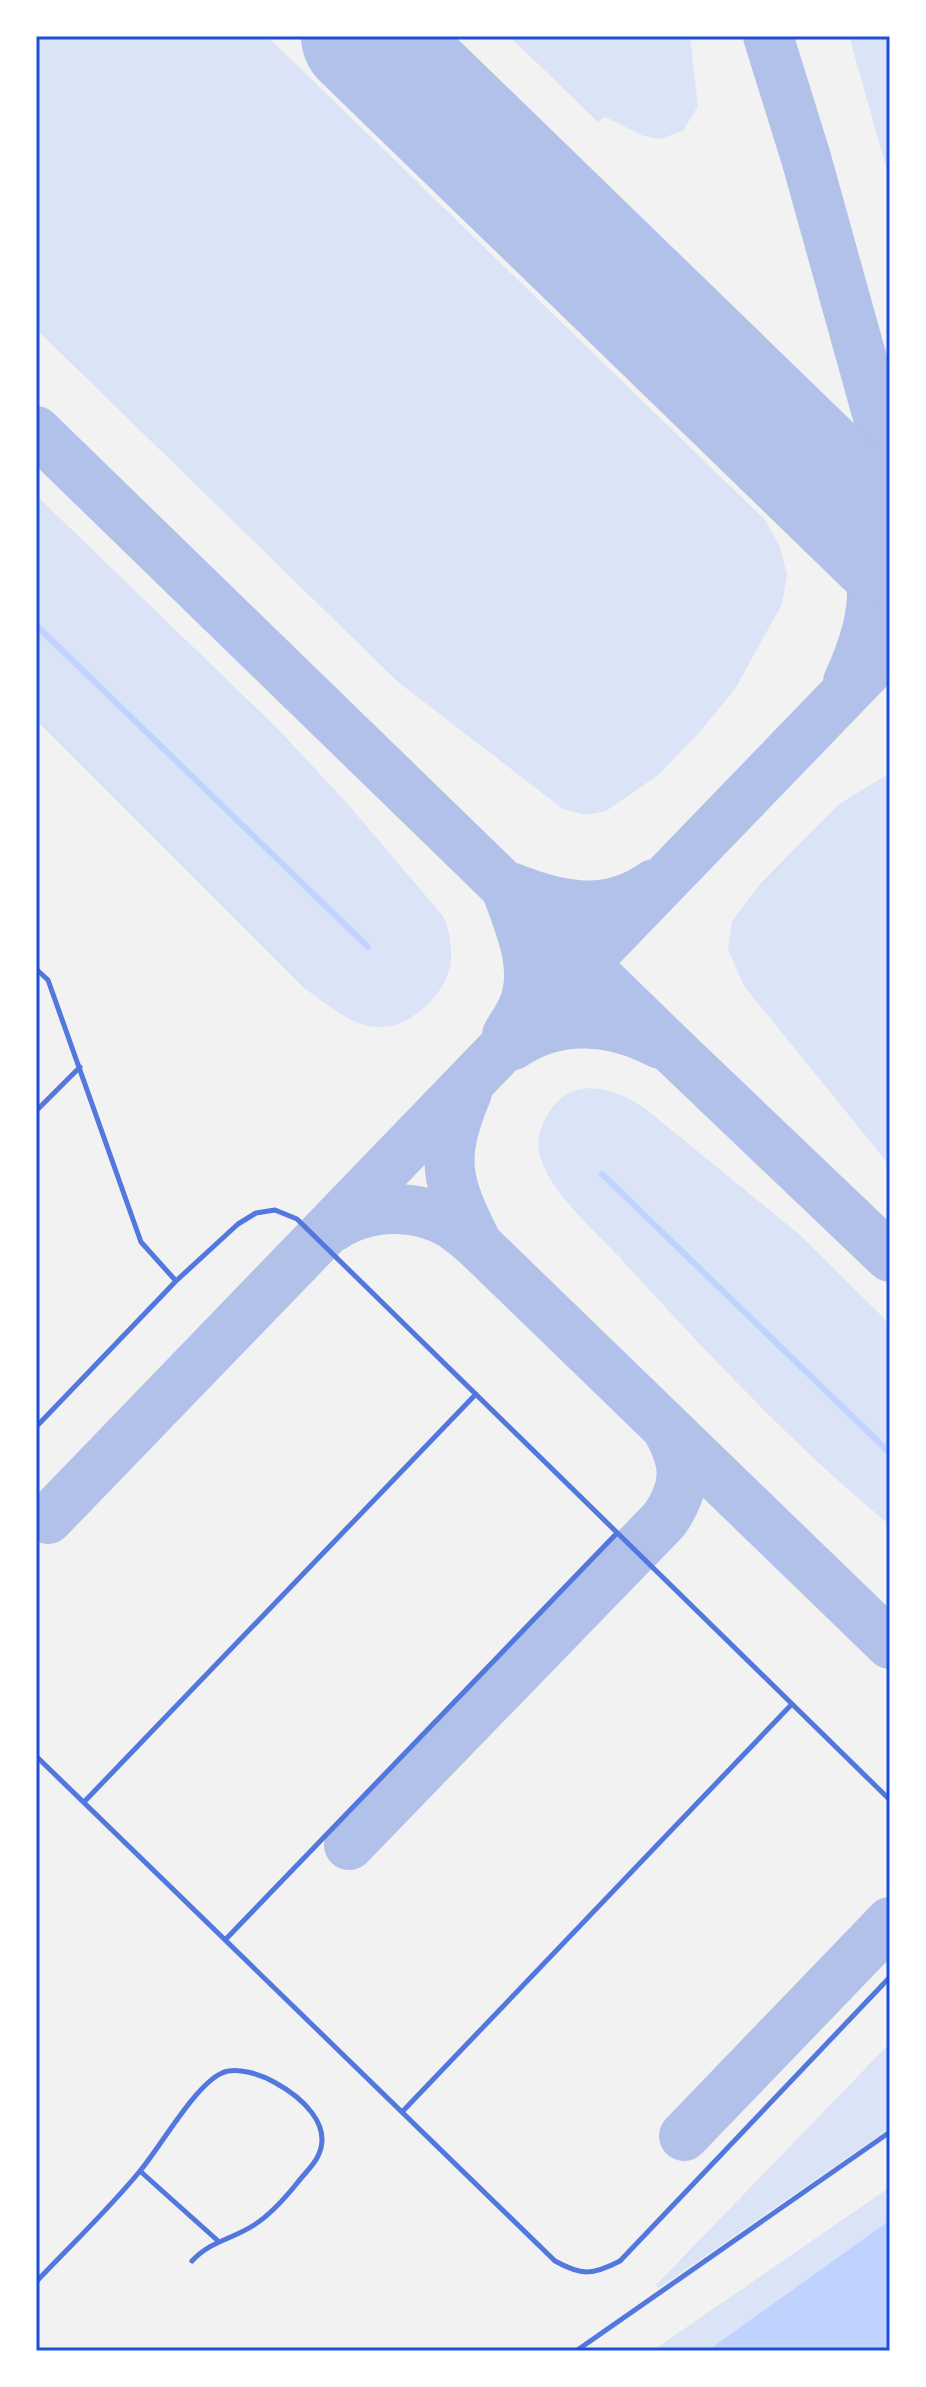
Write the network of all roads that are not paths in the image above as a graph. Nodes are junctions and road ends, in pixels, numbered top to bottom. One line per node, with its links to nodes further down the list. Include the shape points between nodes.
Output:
1 (36, 969): 2 (lane, via 48,980)
2 (80, 1067): 3 (lane); 4 (lane, via 141,1242)
3 (36, 1111)
4 (176, 1281): 5 (lane, via 238,1224 275,1210 297,1219); 6 (lane)
5 (476, 1394): 7 (lane); 11 (lane)
6 (36, 1427)
7 (617, 1533): 8 (lane); 12 (lane)
8 (792, 1704): 10 (lane); 14 (lane)
9 (36, 1756): 11 (lane)
10 (890, 1800)
11 (84, 1802): 12 (lane)
12 (225, 1940): 14 (lane)
13 (890, 1977): 14 (lane, via 620,2261 597,2273 555,2261)
14 (402, 2112)
15 (890, 2132): 20 (lane)
16 (140, 2171): 17 (lane); 17 (lane, via 202,2088 222,2072 237,2070 292,2091 311,2110 321,2132 317,2158 256,2224); 19 (lane)
17 (217, 2240): 18 (lane)
18 (192, 2261)
19 (36, 2282)
20 (576, 2351)

